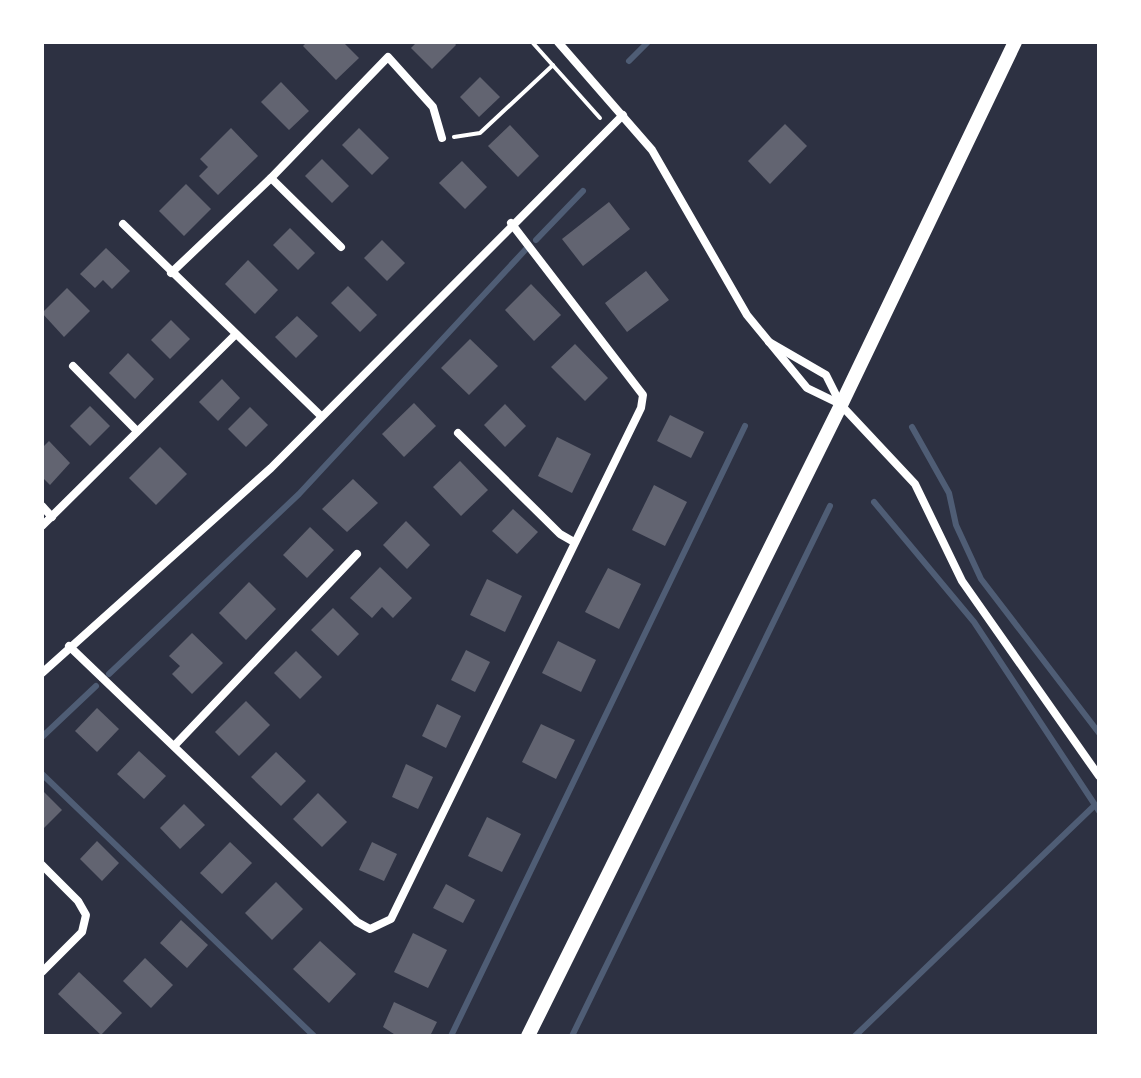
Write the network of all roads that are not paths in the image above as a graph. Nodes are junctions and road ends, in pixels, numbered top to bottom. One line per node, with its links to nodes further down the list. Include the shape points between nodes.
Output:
1 (558, 42): 3 (street)
2 (1015, 42): 13 (main road)
3 (623, 115): 6 (street); 11 (street, via 652,150 738,302)
4 (442, 138): 5 (street, via 433,107 388,57)
5 (271, 178): 8 (street); 9 (street)
6 (511, 223): 14 (street); 20 (street, via 643,395)
7 (123, 224): 9 (street)
8 (341, 247)
9 (171, 273): 10 (street)
10 (234, 336): 14 (street); 15 (street)
11 (769, 342): 13 (street, via 807,388); 13 (street, via 826,375)
12 (73, 366): 15 (street)
13 (841, 405): 25 (street, via 915,484 962,581); 28 (main road)
14 (321, 416): 22 (street, via 172,560)
15 (137, 431): 18 (street)
16 (458, 433): 20 (street)
17 (42, 506): 18 (street)
18 (52, 517): 19 (street)
19 (42, 526)
20 (574, 542): 24 (street, via 391,919 382,926 370,929 357,922)
21 (357, 554): 24 (street)
22 (69, 646): 23 (street); 24 (street)
23 (42, 673)
24 (175, 745)
25 (1099, 776)
26 (42, 865): 27 (street, via 86,915 82,932)
27 (42, 972)
28 (528, 1036)

